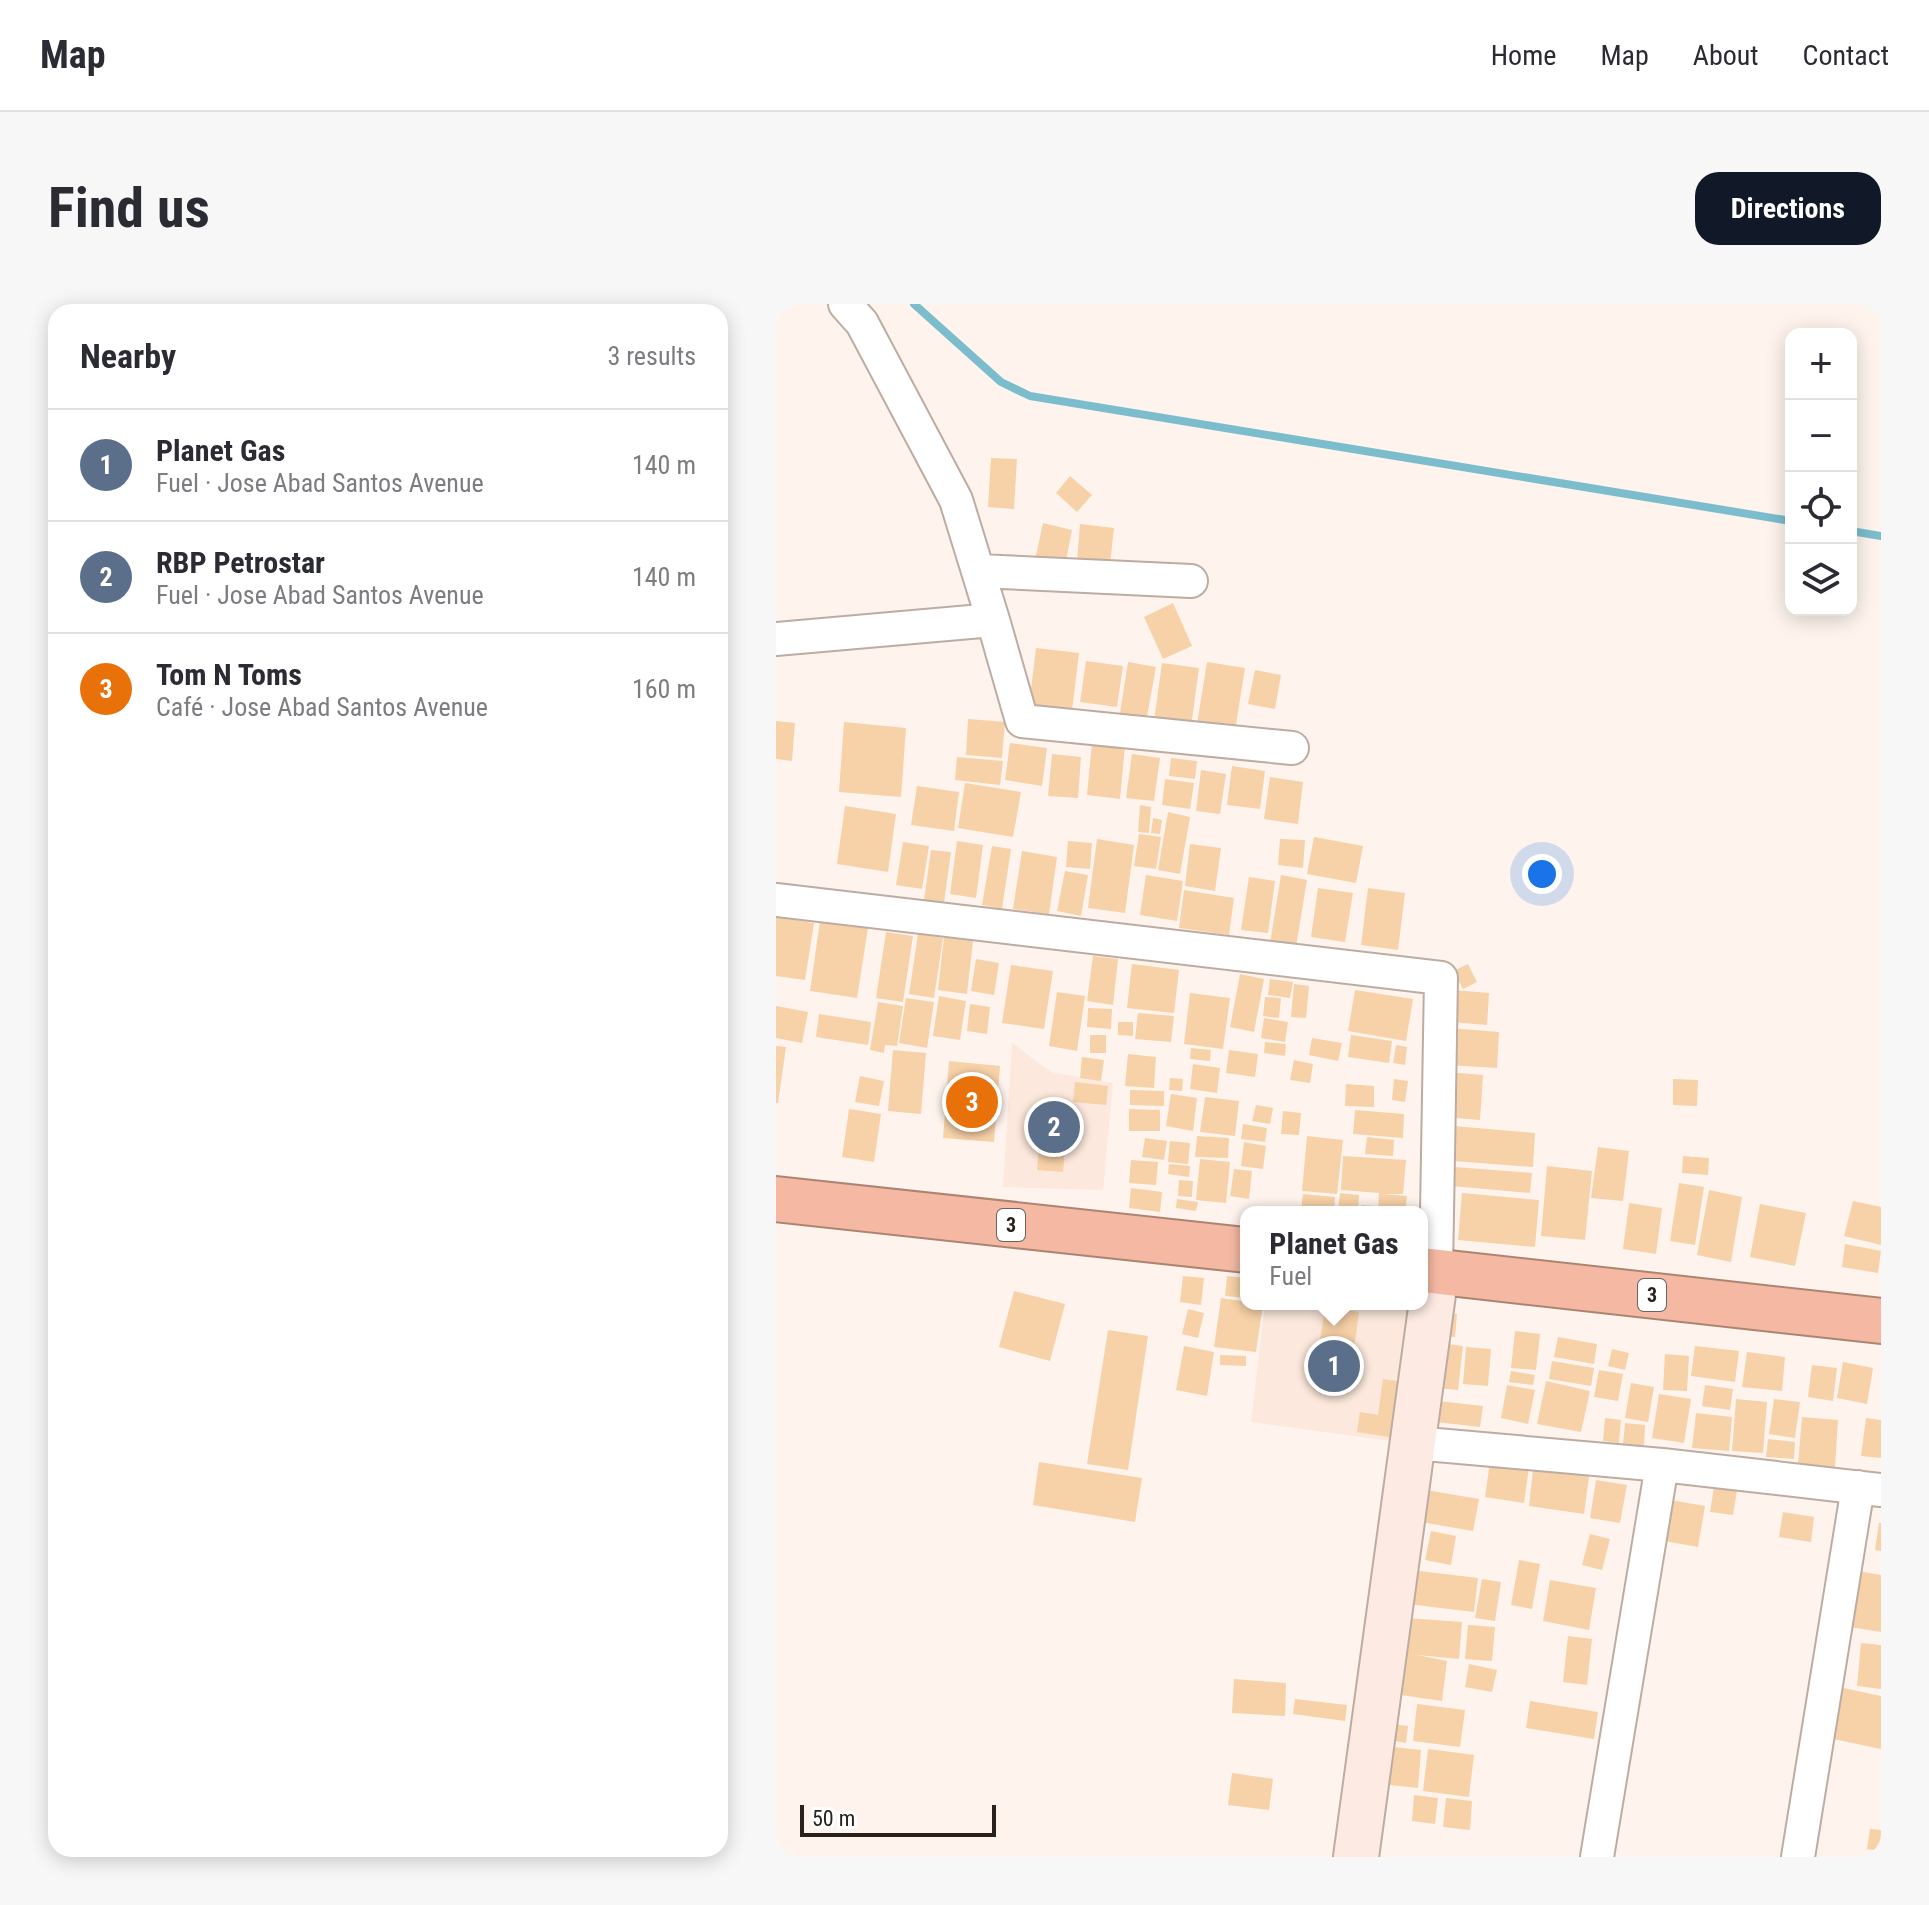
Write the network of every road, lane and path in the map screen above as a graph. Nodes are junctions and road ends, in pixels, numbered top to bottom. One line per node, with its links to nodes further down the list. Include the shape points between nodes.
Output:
1 (845, 304): 2 (street, via 862,323 956,500)
2 (979, 571): 3 (street); 4 (street)
3 (1191, 581)
4 (993, 620): 5 (street); 6 (street, via 1022,721)
5 (776, 639)
6 (1292, 748)
7 (776, 900): 10 (street, via 1441,978)
8 (776, 1199): 9 (highway, 3)
9 (1240, 1249)
10 (1429, 1271): 12 (highway, 3)
11 (1426, 1310): 13 (street)
12 (1881, 1321)
13 (1414, 1443): 14 (street); 16 (street)
14 (1662, 1465): 15 (street); 17 (street)
15 (1870, 1489): 18 (street)
16 (1356, 1857)
17 (1597, 1857)
18 (1798, 1857)

